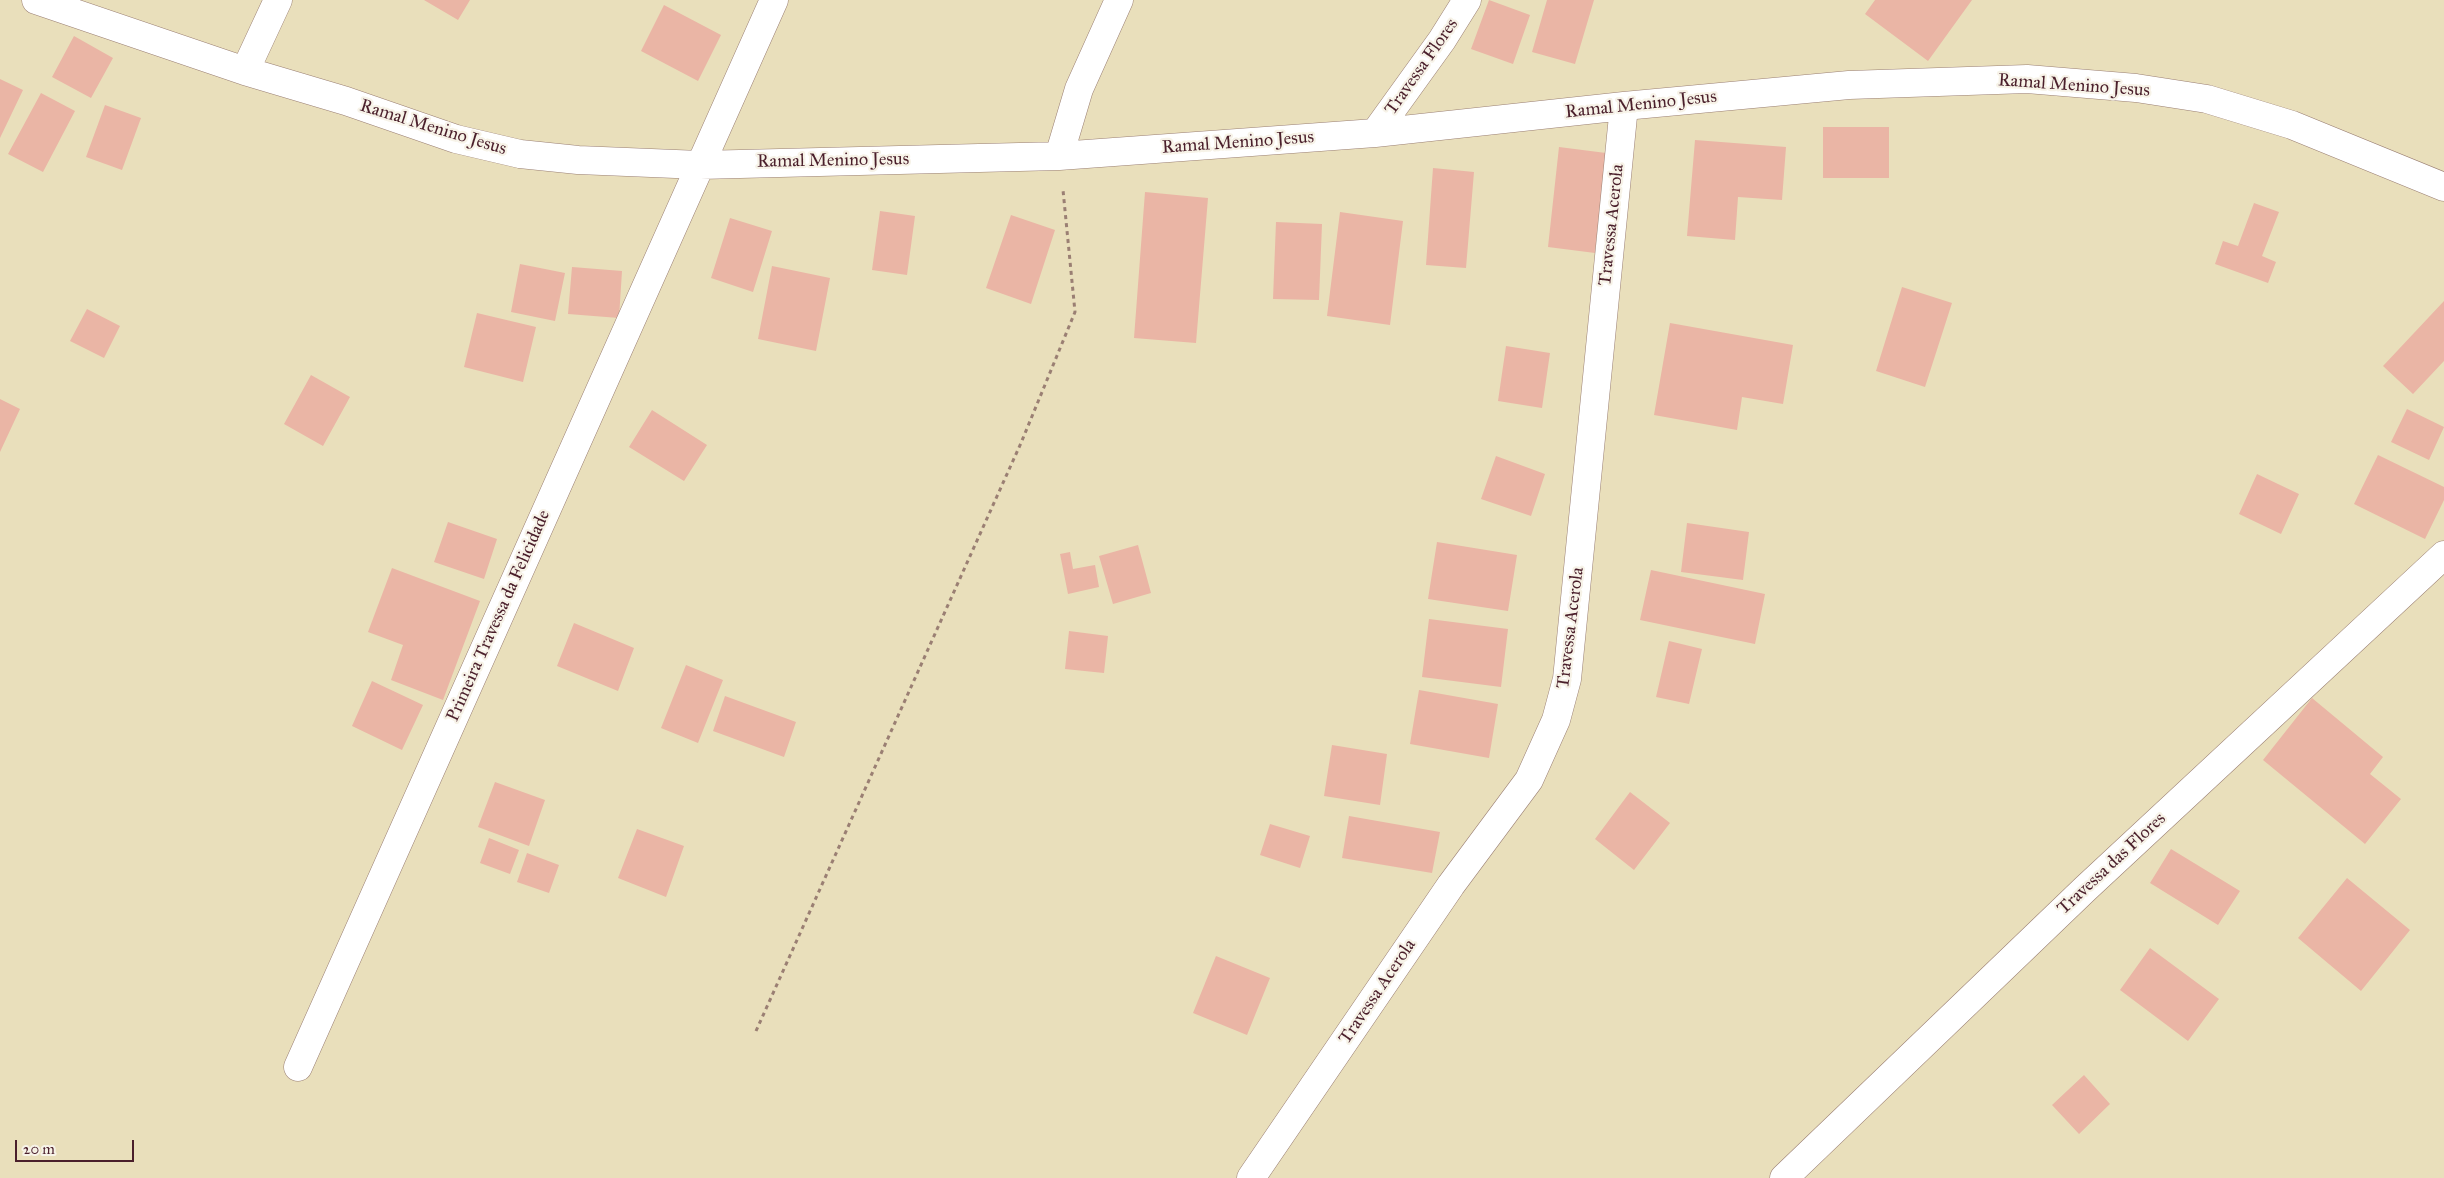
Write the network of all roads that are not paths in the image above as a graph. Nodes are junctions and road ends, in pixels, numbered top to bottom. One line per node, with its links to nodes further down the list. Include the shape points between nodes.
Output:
1 (36, 0): 6 (street, Ramal Menino Jesus)
2 (278, 0): 6 (street)
3 (774, 0): 10 (street, Primeira Travessa da Felicidade)
4 (1119, 0): 9 (street, via 1079,89)
5 (1467, 0): 8 (street, Travessa Flores)
6 (245, 71): 10 (street, Ramal Menino Jesus, via 456,139 520,154)
7 (1624, 106): 8 (street, Ramal Menino Jesus); 11 (street, Ramal Menino Jesus, via 1849,85 1923,82 2028,79 2136,88 2207,99 2292,125); 14 (street, Travessa Acerola, via 1567,679 1556,720 1528,780 1451,885)
8 (1375, 133): 9 (street, Ramal Menino Jesus)
9 (1059, 156): 10 (street, Ramal Menino Jesus)
10 (700, 165): 13 (street, Primeira Travessa da Felicidade)
11 (2444, 187)
12 (2444, 555): 15 (street, Travessa das Flores, via 2085,888)
13 (298, 1068)
14 (1250, 1178)
15 (1784, 1178)

